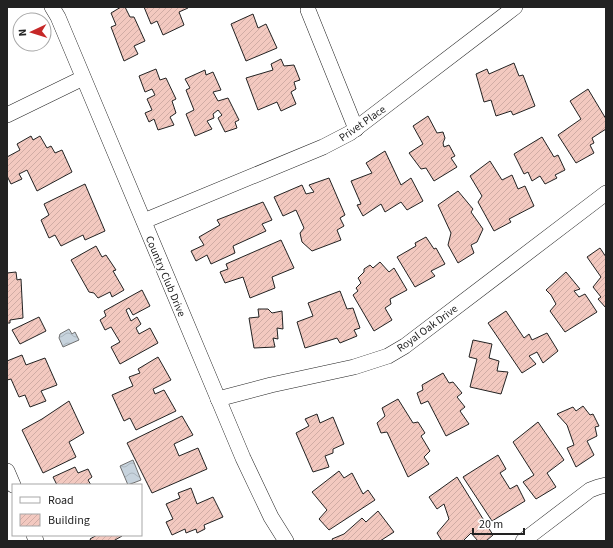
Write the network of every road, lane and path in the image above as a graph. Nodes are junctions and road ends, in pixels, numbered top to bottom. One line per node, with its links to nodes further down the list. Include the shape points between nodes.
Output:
1 (52, 7): 4 (street, Country Club Drive)
2 (515, 7): 6 (street, Privet Place)
3 (308, 10): 6 (street)
4 (83, 78): 5 (street); 8 (street, Country Club Drive)
5 (7, 115)
6 (356, 129): 8 (street, Privet Place, via 323,147)
7 (606, 193): 9 (street, Royal Oak Drive, via 405,346 388,356 354,367)
8 (144, 221): 9 (street, Country Club Drive)
9 (218, 399): 13 (street, Country Club Drive, via 258,492)
10 (7, 471): 11 (street)
11 (13, 484)
12 (606, 485): 14 (street, via 590,490)
13 (286, 541)
14 (523, 541)

